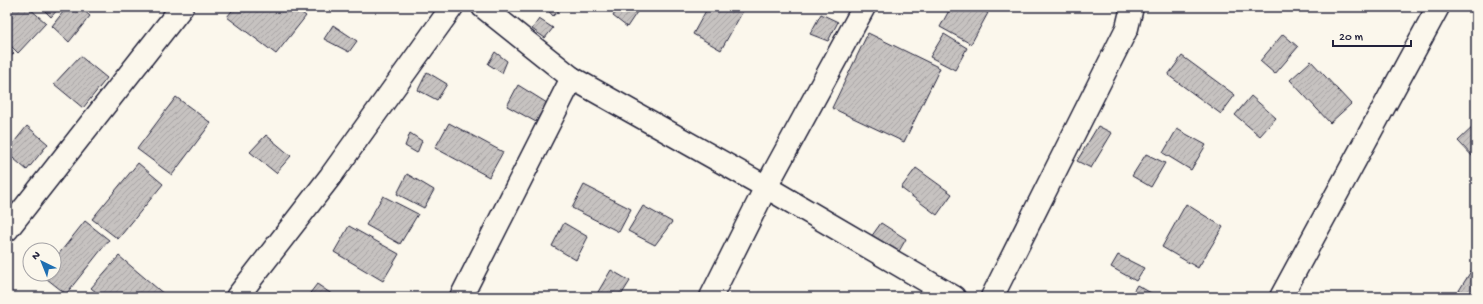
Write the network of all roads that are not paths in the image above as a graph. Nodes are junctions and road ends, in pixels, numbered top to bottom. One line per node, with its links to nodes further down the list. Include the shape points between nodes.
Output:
1 (182, 7): 9 (street)
2 (452, 7): 10 (street, via 330,177)
3 (483, 7): 7 (street)
4 (864, 7): 8 (street)
5 (1132, 7): 14 (street, via 1127,28)
6 (1438, 7): 15 (street)
7 (572, 78): 8 (street); 11 (street)
8 (766, 187): 12 (street); 13 (street)
9 (7, 230)
10 (237, 297)
11 (461, 297)
12 (711, 297)
13 (954, 297)
14 (992, 297)
15 (1281, 297)

